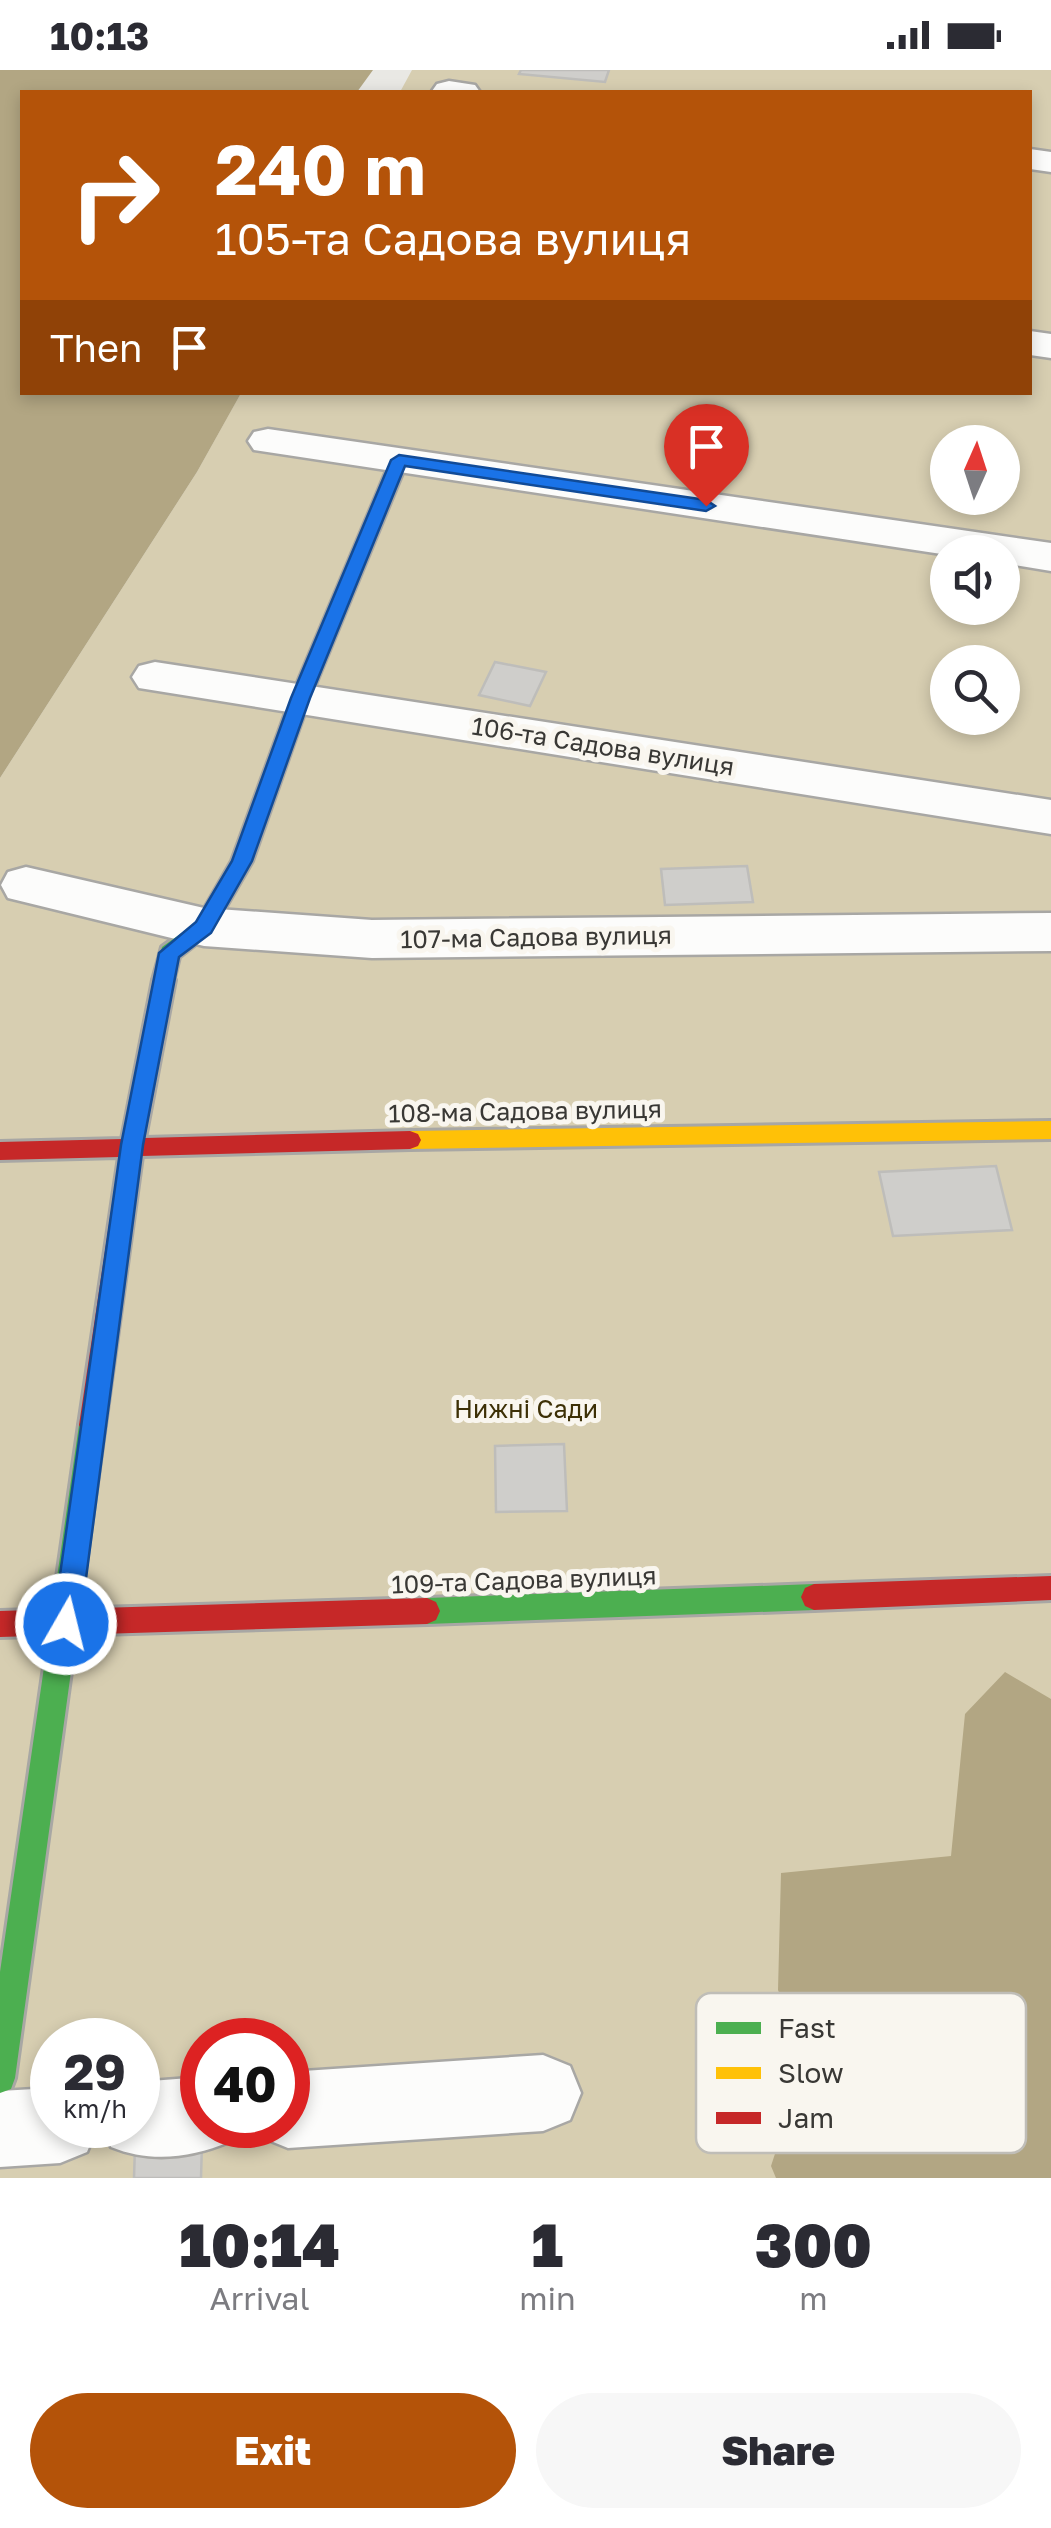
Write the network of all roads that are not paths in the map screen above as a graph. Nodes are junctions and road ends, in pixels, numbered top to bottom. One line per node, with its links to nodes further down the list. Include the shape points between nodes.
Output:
1 (268, 440): 2 (street)
2 (399, 460): 3 (street); 5 (street)
3 (1051, 556)
4 (156, 676): 5 (street, 106-та Садова вулиця)
5 (300, 698): 6 (street, 106-та Садова вулиця); 8 (street, via 242,861)
6 (1051, 817)
7 (26, 885): 8 (street, 107-ма Садова вулиця)
8 (204, 927): 9 (street, 107-ма Садова вулиця, via 372,939); 11 (street, via 169,953)
9 (1051, 932)
10 (1051, 1130): 11 (street, 108-ма Садова вулиця)
11 (132, 1145): 12 (street, 108-ма Садова вулиця); 15 (street)
12 (0, 1151)
13 (1051, 1588): 15 (street, 109-та Садова вулиця)
14 (0, 1624): 15 (street, 109-та Садова вулиця)
15 (66, 1624): 16 (street)
16 (0, 2078)
17 (542, 2093): 18 (street)
18 (310, 2109)
19 (30, 2127): 20 (street)
20 (0, 2129)

